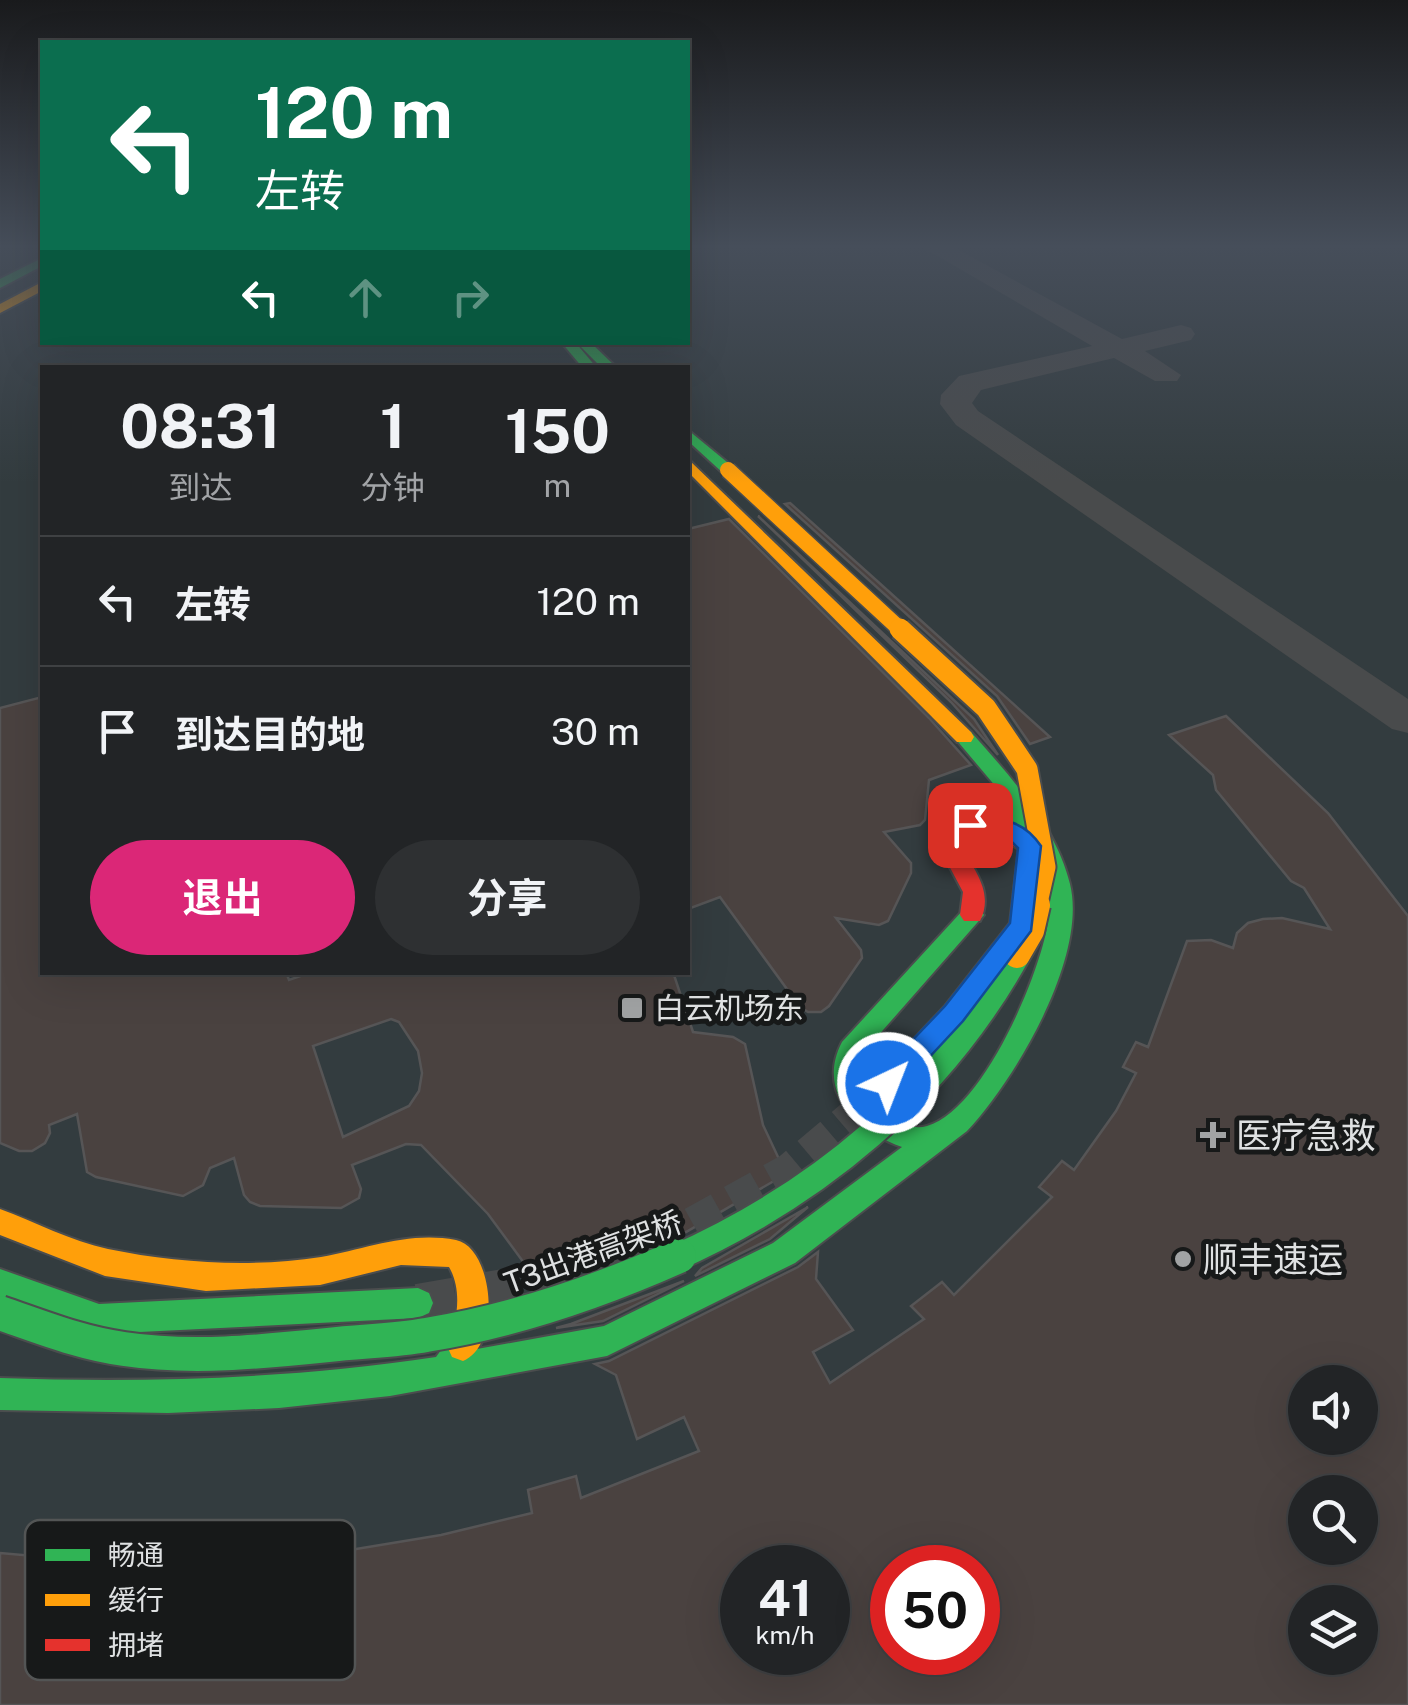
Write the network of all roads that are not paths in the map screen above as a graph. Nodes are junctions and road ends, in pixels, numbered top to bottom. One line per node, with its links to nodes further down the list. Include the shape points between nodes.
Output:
1 (571, 345): 3 (main road)
2 (585, 345): 4 (main road)
3 (588, 365)
4 (608, 365)
5 (690, 436): 14 (main road, T3出港高架桥, bridge, via 986,708 1026,769 1045,866 1031,931 991,1002 926,1084 791,1196 679,1258 562,1301 452,1329 226,1356 94,1344)
6 (690, 466): 7 (main road, via 940,710)
7 (1016, 803): 8 (main road); 10 (main road, via 1038,834 1060,891 1060,928 1036,1006 977,1102)
8 (1030, 846): 9 (main road, via 1022,925 954,1014); 10 (main road, via 996,823 955,834 949,845 978,894 974,912 850,1049 843,1074 852,1095 908,1140)
9 (888, 1083)
10 (935, 1138): 15 (main road, via 784,1253 607,1341)
11 (0, 1222): 15 (main road, via 104,1262 206,1278 320,1271 401,1251 457,1254 472,1276 472,1334)
12 (0, 1283): 13 (main road, via 99,1319)
13 (418, 1303)
14 (0, 1312)
15 (445, 1371): 16 (main road, via 308,1390 128,1402)
16 (0, 1394)

